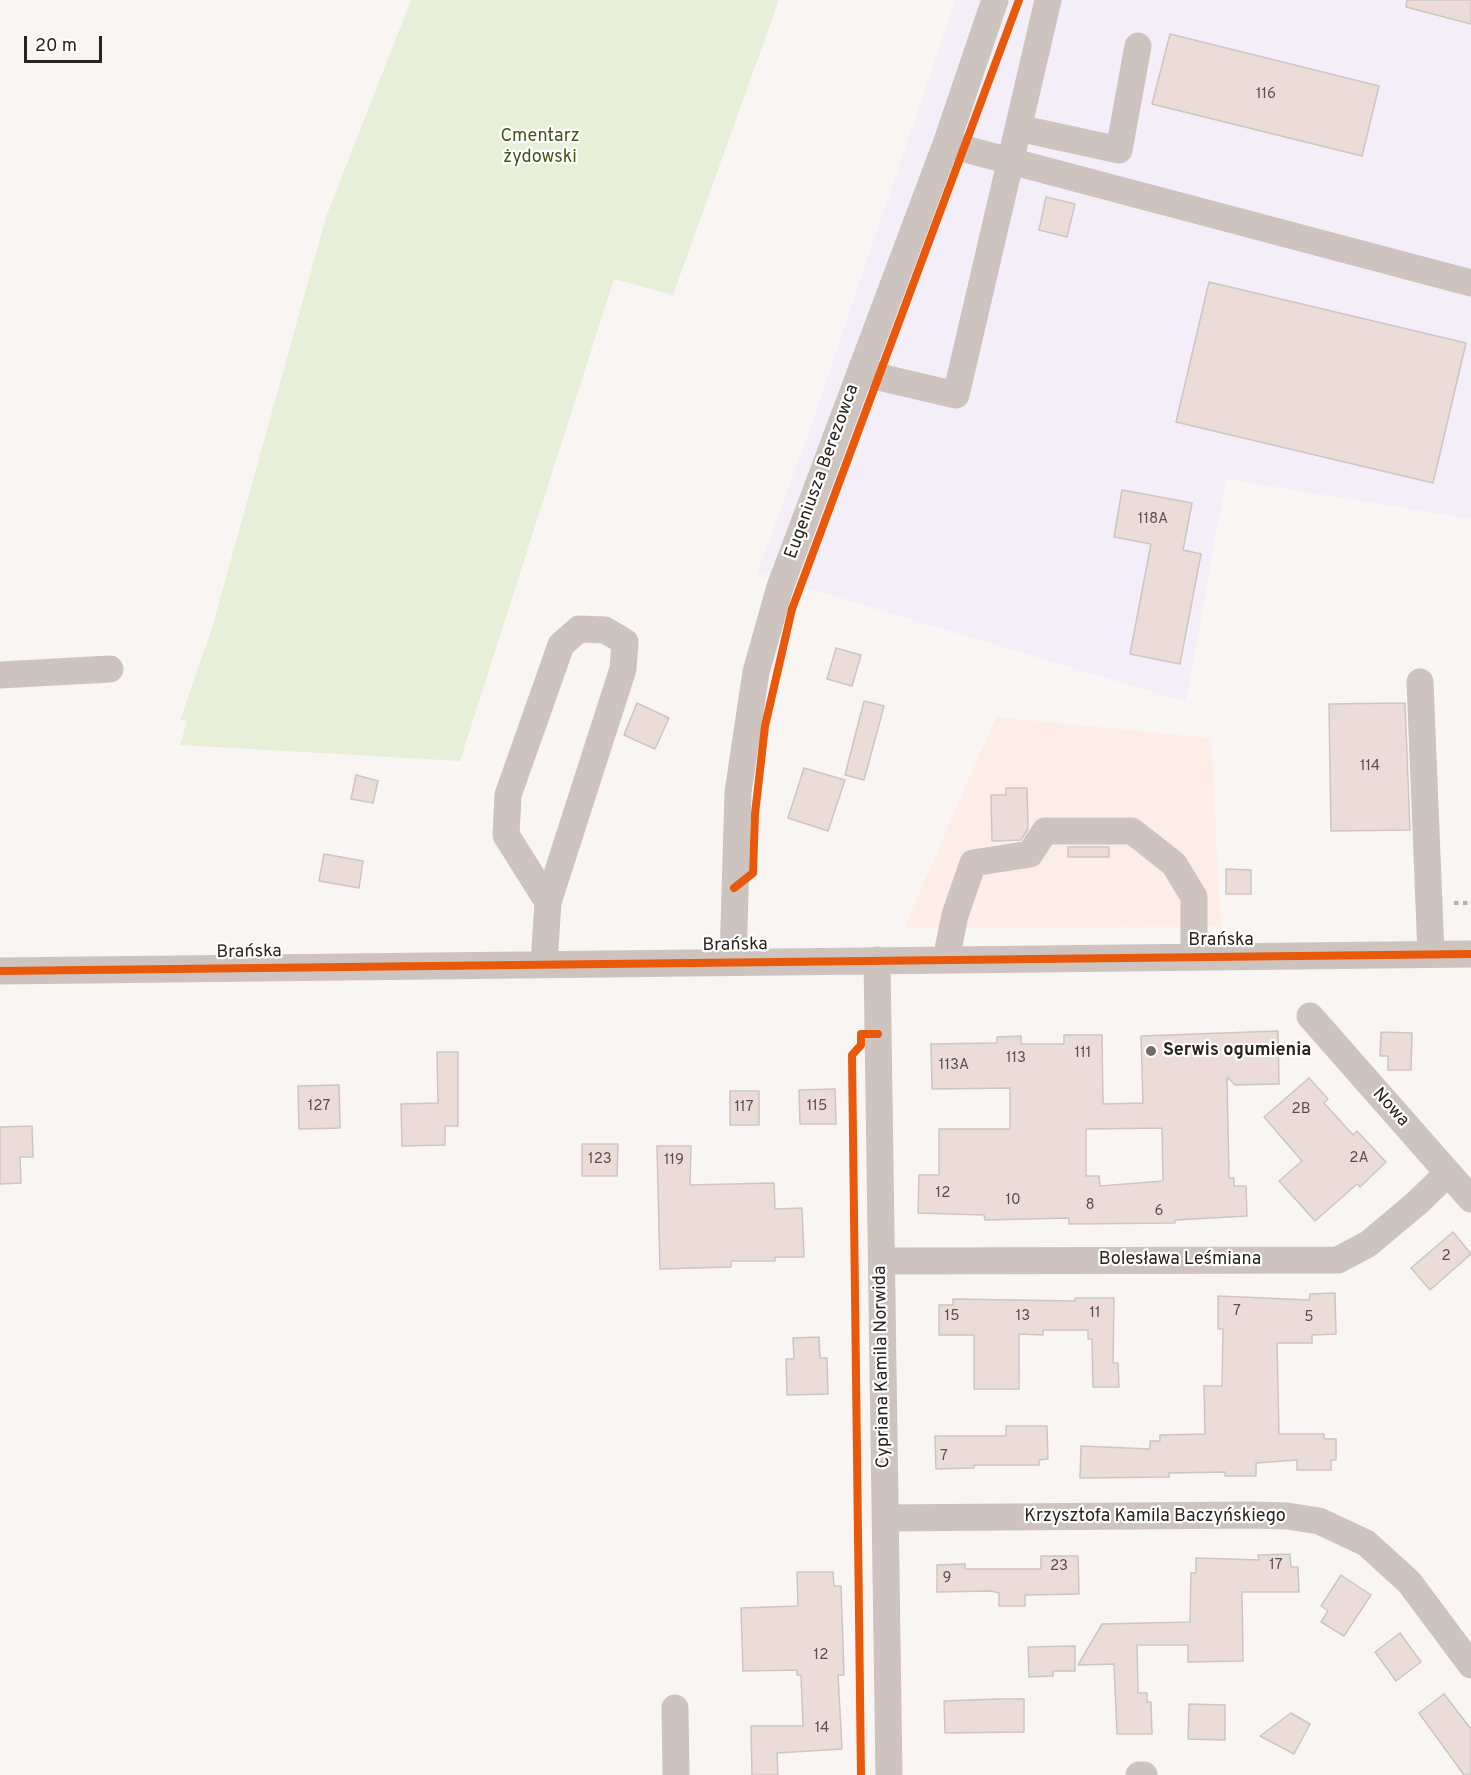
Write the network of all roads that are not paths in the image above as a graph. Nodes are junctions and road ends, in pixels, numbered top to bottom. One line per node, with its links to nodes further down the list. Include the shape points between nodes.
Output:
1 (995, 0): 5 (street, Eugeniusza Berezowca)
2 (1048, 0): 4 (street)
3 (1138, 46): 4 (street, via 1119,150)
4 (1018, 128): 6 (street)
5 (946, 144): 6 (street); 8 (street, Eugeniusza Berezowca)
6 (1009, 161): 7 (street); 8 (street, via 956,395 879,377)
7 (1471, 283)
8 (862, 368): 18 (street, Eugeniusza Berezowca, via 780,587 756,672 738,792)
9 (110, 669): 10 (street)
10 (0, 675)
11 (1420, 682): 13 (street)
12 (548, 902): 12 (street, via 623,669 625,642 605,630 579,629 561,645 508,795 506,835); 19 (street)
13 (1431, 954): 14 (street, Brańska); 15 (street, Brańska)
14 (1471, 954)
15 (1194, 956): 16 (street, Brańska); 16 (street, via 1194,897 1174,864 1132,831 1045,831 1030,854 974,863)
16 (946, 959): 17 (street, Brańska)
17 (877, 960): 18 (street, Brańska); 24 (street, Cypriana Kamila Norwida)
18 (733, 961): 19 (street, Brańska)
19 (544, 963): 20 (street, Brańska)
20 (0, 971)
21 (1310, 1016): 22 (street, Nowa)
22 (1448, 1173): 23 (street, Nowa); 24 (street, Bolesława Leśmiana, via 1368,1244 1338,1260)
23 (1471, 1199)
24 (882, 1261): 25 (street, Cypriana Kamila Norwida)
25 (885, 1518): 26 (street, Krzysztofa Kamila Baczyńskiego, via 1251,1515 1319,1521 1366,1543 1408,1582); 29 (street, Cypriana Kamila Norwida)
26 (1471, 1665)
27 (675, 1708): 28 (street)
28 (676, 1775)
29 (889, 1775)
30 (1139, 1775): 31 (street)
31 (1144, 1775)

